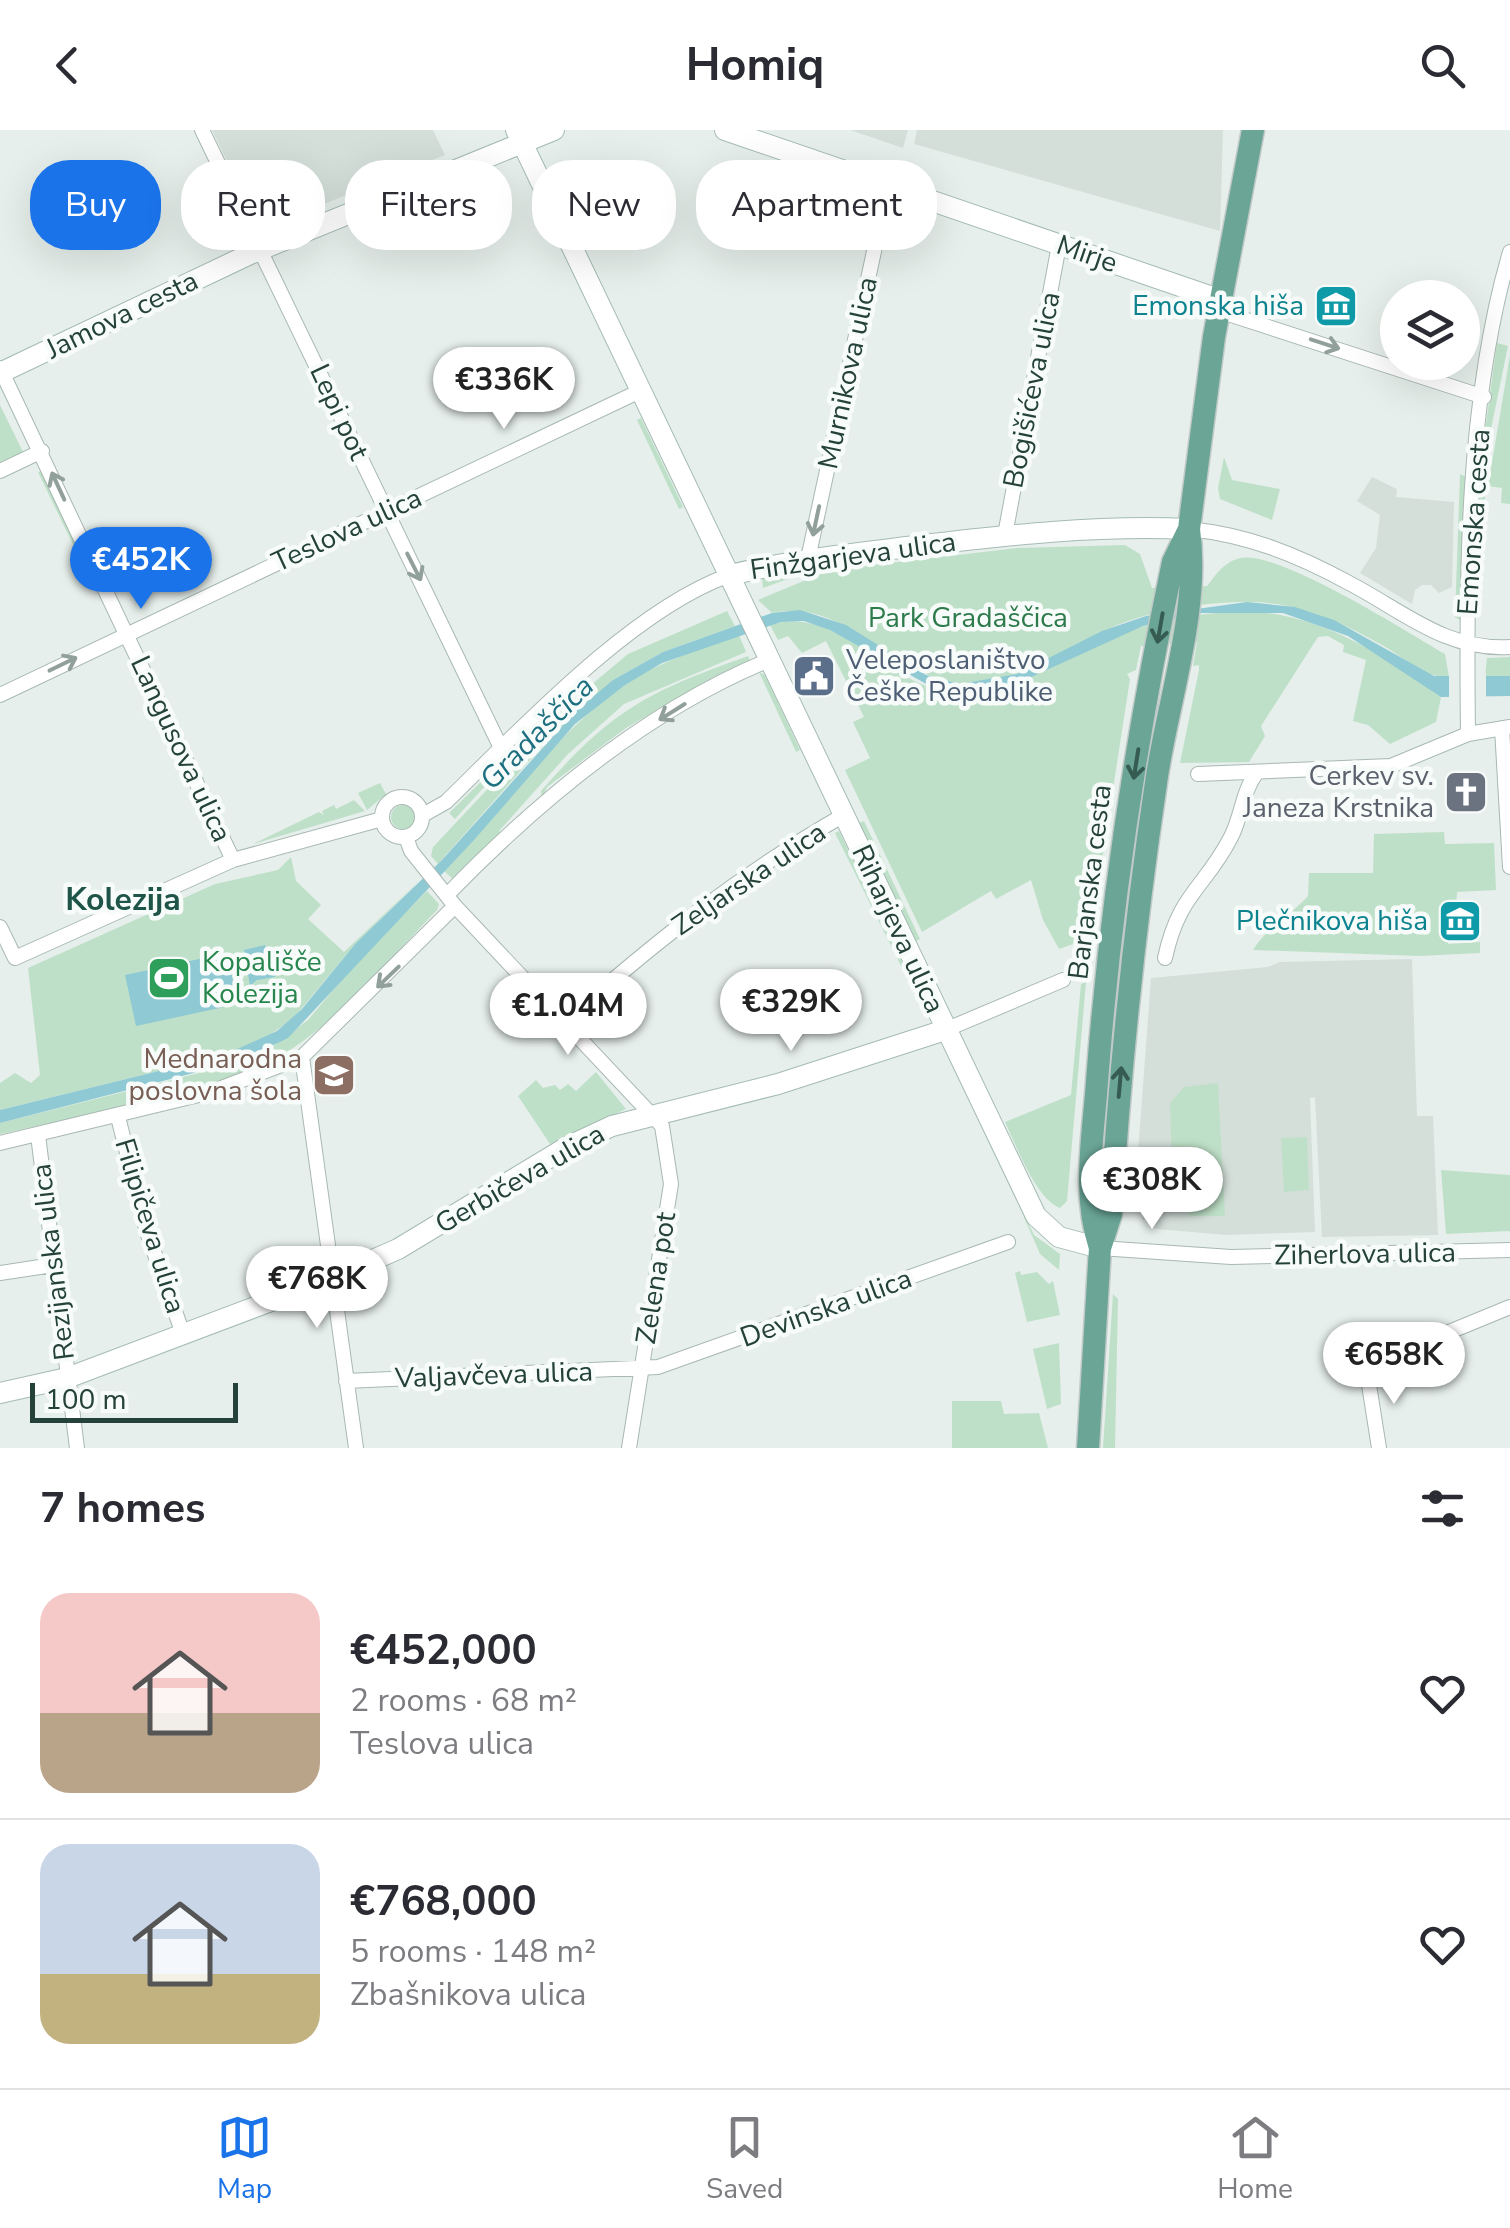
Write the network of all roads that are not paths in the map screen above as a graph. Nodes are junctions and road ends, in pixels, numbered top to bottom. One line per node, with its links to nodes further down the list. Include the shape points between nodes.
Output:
1 (202, 130): 6 (street, Lepi pot)
2 (554, 130): 5 (street)
3 (725, 130): 7 (street, Mirje)
4 (1253, 130): 15 (main road, Barjanska cesta)
5 (519, 137): 9 (street, Jamova cesta); 19 (street, Riharjeva ulica)
6 (217, 160)
7 (812, 160)
8 (937, 203): 10 (street, Mirje)
9 (325, 222)
10 (1059, 245): 15 (street, Mirje); 25 (street, Bogišićeva ulica)
11 (260, 250): 18 (street, Jamova cesta)
12 (262, 250): 23 (street, Lepi pot)
13 (874, 250): 26 (street, Murnikova ulica, one-way to 26)
14 (1510, 252): 16 (street, Emonska cesta)
15 (1220, 305): 20 (street, Mirje, one-way to 20); 24 (main road, Barjanska cesta)
16 (1492, 330): 17 (street); 20 (street, Emonska cesta)
17 (1510, 331)
18 (1, 371): 21 (street, Langusova ulica)
19 (640, 392): 23 (street, Teslova ulica); 27 (street, Riharjeva ulica)
20 (1484, 396): 29 (street, Emonska cesta)
21 (42, 452): 22 (street); 28 (street, Langusova ulica, one-way to 21)
22 (0, 471)
23 (386, 511): 28 (street, Teslova ulica); 35 (street, Lepi pot, one-way to 35)
24 (1190, 529): 25 (street, Finžgarjeva ulica); 29 (street, via 1289,553); 56 (main road, Barjanska cesta, via 1194,565 1179,587 1124,846 1088,1213)
25 (1005, 535): 26 (street, Finžgarjeva ulica)
26 (808, 559): 27 (street, Finžgarjeva ulica)
27 (727, 576): 31 (street, Riharjeva ulica); 35 (street, Finžgarjeva ulica, via 636,632)
28 (127, 633): 32 (street, Teslova ulica, one-way to 28); 42 (street, Langusova ulica)
29 (1466, 646): 30 (street); 34 (street, Emonska cesta)
30 (1510, 647)
31 (765, 653): 39 (street, Riharjeva ulica); 44 (street, one-way to 44, via 581,774)
32 (0, 695)
33 (1506, 727): 34 (street); 43 (street)
34 (1468, 734): 36 (street, via 1390,766)
35 (502, 748): 38 (street, Finžgarjeva ulica, via 446,802)
36 (1257, 772): 37 (street); 46 (street, via 1234,833 1181,904)
37 (1198, 774)
38 (422, 815): 40 (street, via 418,804 400,797 384,807); 41 (street, Finžgarjeva ulica, via 418,830)
39 (844, 816): 48 (street, Zeljarska ulica, via 734,884); 49 (street, Riharjeva ulica)
40 (382, 819): 41 (street, via 390,833); 42 (street)
41 (406, 837): 44 (street, Zelena pot)
42 (233, 860): 45 (street, via 15,958)
43 (1510, 867)
44 (447, 895): 48 (street, Zelena pot); 50 (street, one-way to 50)
45 (0, 927)
46 (1165, 958)
47 (1063, 980): 49 (street)
48 (565, 1022): 51 (street, Zelena pot)
49 (946, 1030): 51 (street, Gerbičeva ulica, via 778,1084); 56 (street, Riharjeva ulica, via 1036,1216 1059,1236)
50 (302, 1057): 52 (street, via 211,1092); 60 (street)
51 (648, 1114): 60 (street, Gerbičeva ulica, via 578,1141 426,1233); 63 (street, Zelena pot, via 662,1126 671,1184)
52 (118, 1117): 53 (street); 62 (street, Filipičeva ulica, via 147,1232)
53 (38, 1135): 54 (street); 58 (street, Rezijanska ulica)
54 (0, 1144)
55 (1008, 1242): 63 (street, Devinska ulica)
56 (1100, 1248): 57 (street, Ziherlova ulica, via 1231,1257); 70 (main road, Barjanska cesta)
57 (1510, 1250)
58 (53, 1264): 59 (street); 64 (street, Rezijanska ulica)
59 (0, 1273)
60 (332, 1278): 62 (street, Gerbičeva ulica); 65 (street)
61 (1510, 1307): 71 (street, via 1367,1372)
62 (183, 1334): 64 (street, Gerbičeva ulica)
63 (642, 1369): 65 (street, Valjavčeva ulica); 69 (street, Zelena pot)
64 (67, 1378): 66 (street, Gerbičeva ulica); 67 (street, Rezijanska ulica)
65 (346, 1381): 68 (street)
66 (0, 1393)
67 (77, 1448)
68 (356, 1448)
69 (629, 1448)
70 (1088, 1448)
71 (1378, 1448)

